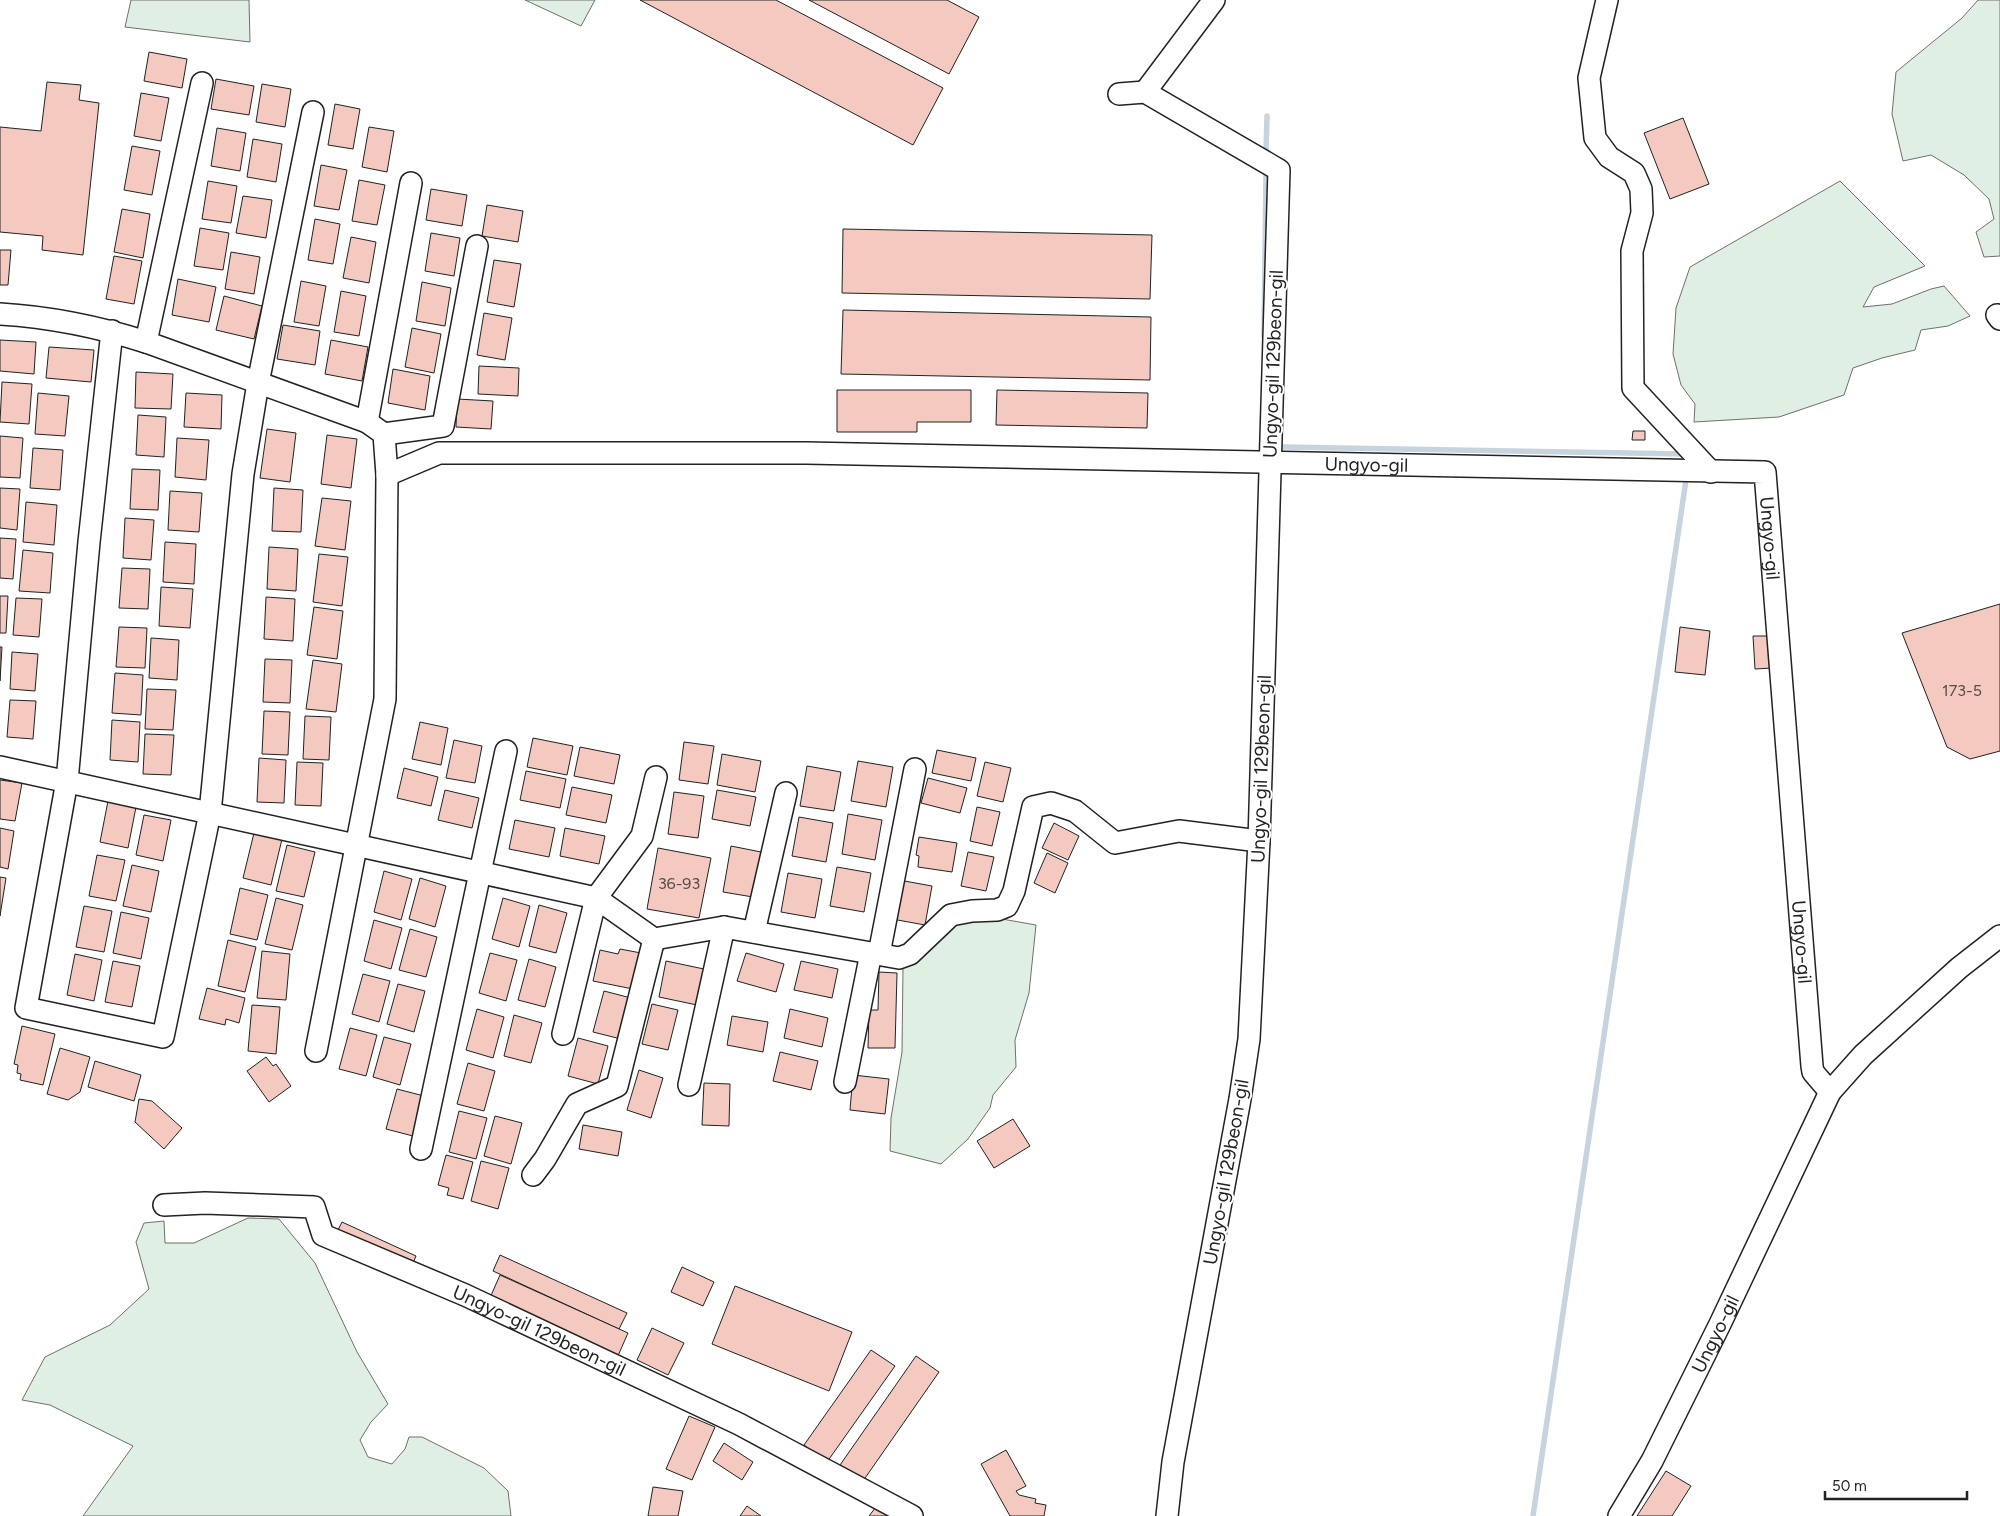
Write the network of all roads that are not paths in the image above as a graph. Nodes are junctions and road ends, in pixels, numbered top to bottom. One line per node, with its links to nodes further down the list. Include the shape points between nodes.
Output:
1 (1214, 0): 4 (street)
2 (1607, 0): 15 (street, via 1589,78 1595,138 1610,157 1634,173 1641,190 1642,213 1632,251 1633,388)
3 (202, 83): 11 (street)
4 (1145, 92): 5 (street); 14 (street, Ungyo-gil 129beon-gil, via 1279,170)
5 (1119, 94)
6 (313, 112): 12 (street)
7 (411, 182): 13 (street)
8 (477, 246): 13 (street, via 443,426)
9 (0, 314): 10 (street, via 35,316)
10 (112, 331): 11 (street); 21 (street)
11 (146, 342): 12 (street)
12 (258, 383): 13 (street); 23 (street, via 243,474)
13 (375, 428): 16 (street)
14 (1270, 461): 15 (street, Ungyo-gil); 16 (street, Ungyo-gil, via 796,453 439,452); 24 (street, Ungyo-gil 129beon-gil)
15 (1711, 472): 37 (street, Ungyo-gil, via 1765,472 1812,1066)
16 (387, 474): 25 (street, via 385,699)
17 (506, 751): 26 (street)
18 (0, 767): 21 (street)
19 (915, 769): 32 (street)
20 (656, 778): 27 (street, via 642,836)
21 (67, 781): 23 (street); 23 (street, via 26,1008 163,1037)
22 (786, 793): 29 (street)
23 (210, 813): 25 (street)
24 (1259, 841): 32 (street, via 1179,831 1114,843 1074,811 1051,803 1033,808 1014,891 1007,906 951,915 910,954 899,958); 42 (street, Ungyo-gil 129beon-gil, via 1249,1039 1173,1462)
25 (357, 845): 26 (street); 34 (street)
26 (480, 872): 27 (street); 38 (street)
27 (596, 898): 31 (street); 33 (street)
28 (724, 927): 29 (street); 31 (street); 36 (street)
29 (754, 932): 32 (street)
30 (2000, 936): 37 (street, Ungyo-gil, via 1863,1055)
31 (654, 939): 39 (street, via 617,1086 577,1104 546,1159)
32 (875, 954): 35 (street)
33 (563, 1034)
34 (316, 1051)
35 (845, 1082)
36 (689, 1086)
37 (1830, 1092): 43 (street, Ungyo-gil, via 1652,1461)
38 (421, 1150)
39 (533, 1175)
40 (164, 1205): 41 (street, Ungyo-gil 129beon-gil, via 205,1203 314,1207 323,1235 466,1295 739,1424)
41 (912, 1516)
42 (1167, 1516)
43 (1619, 1516)

